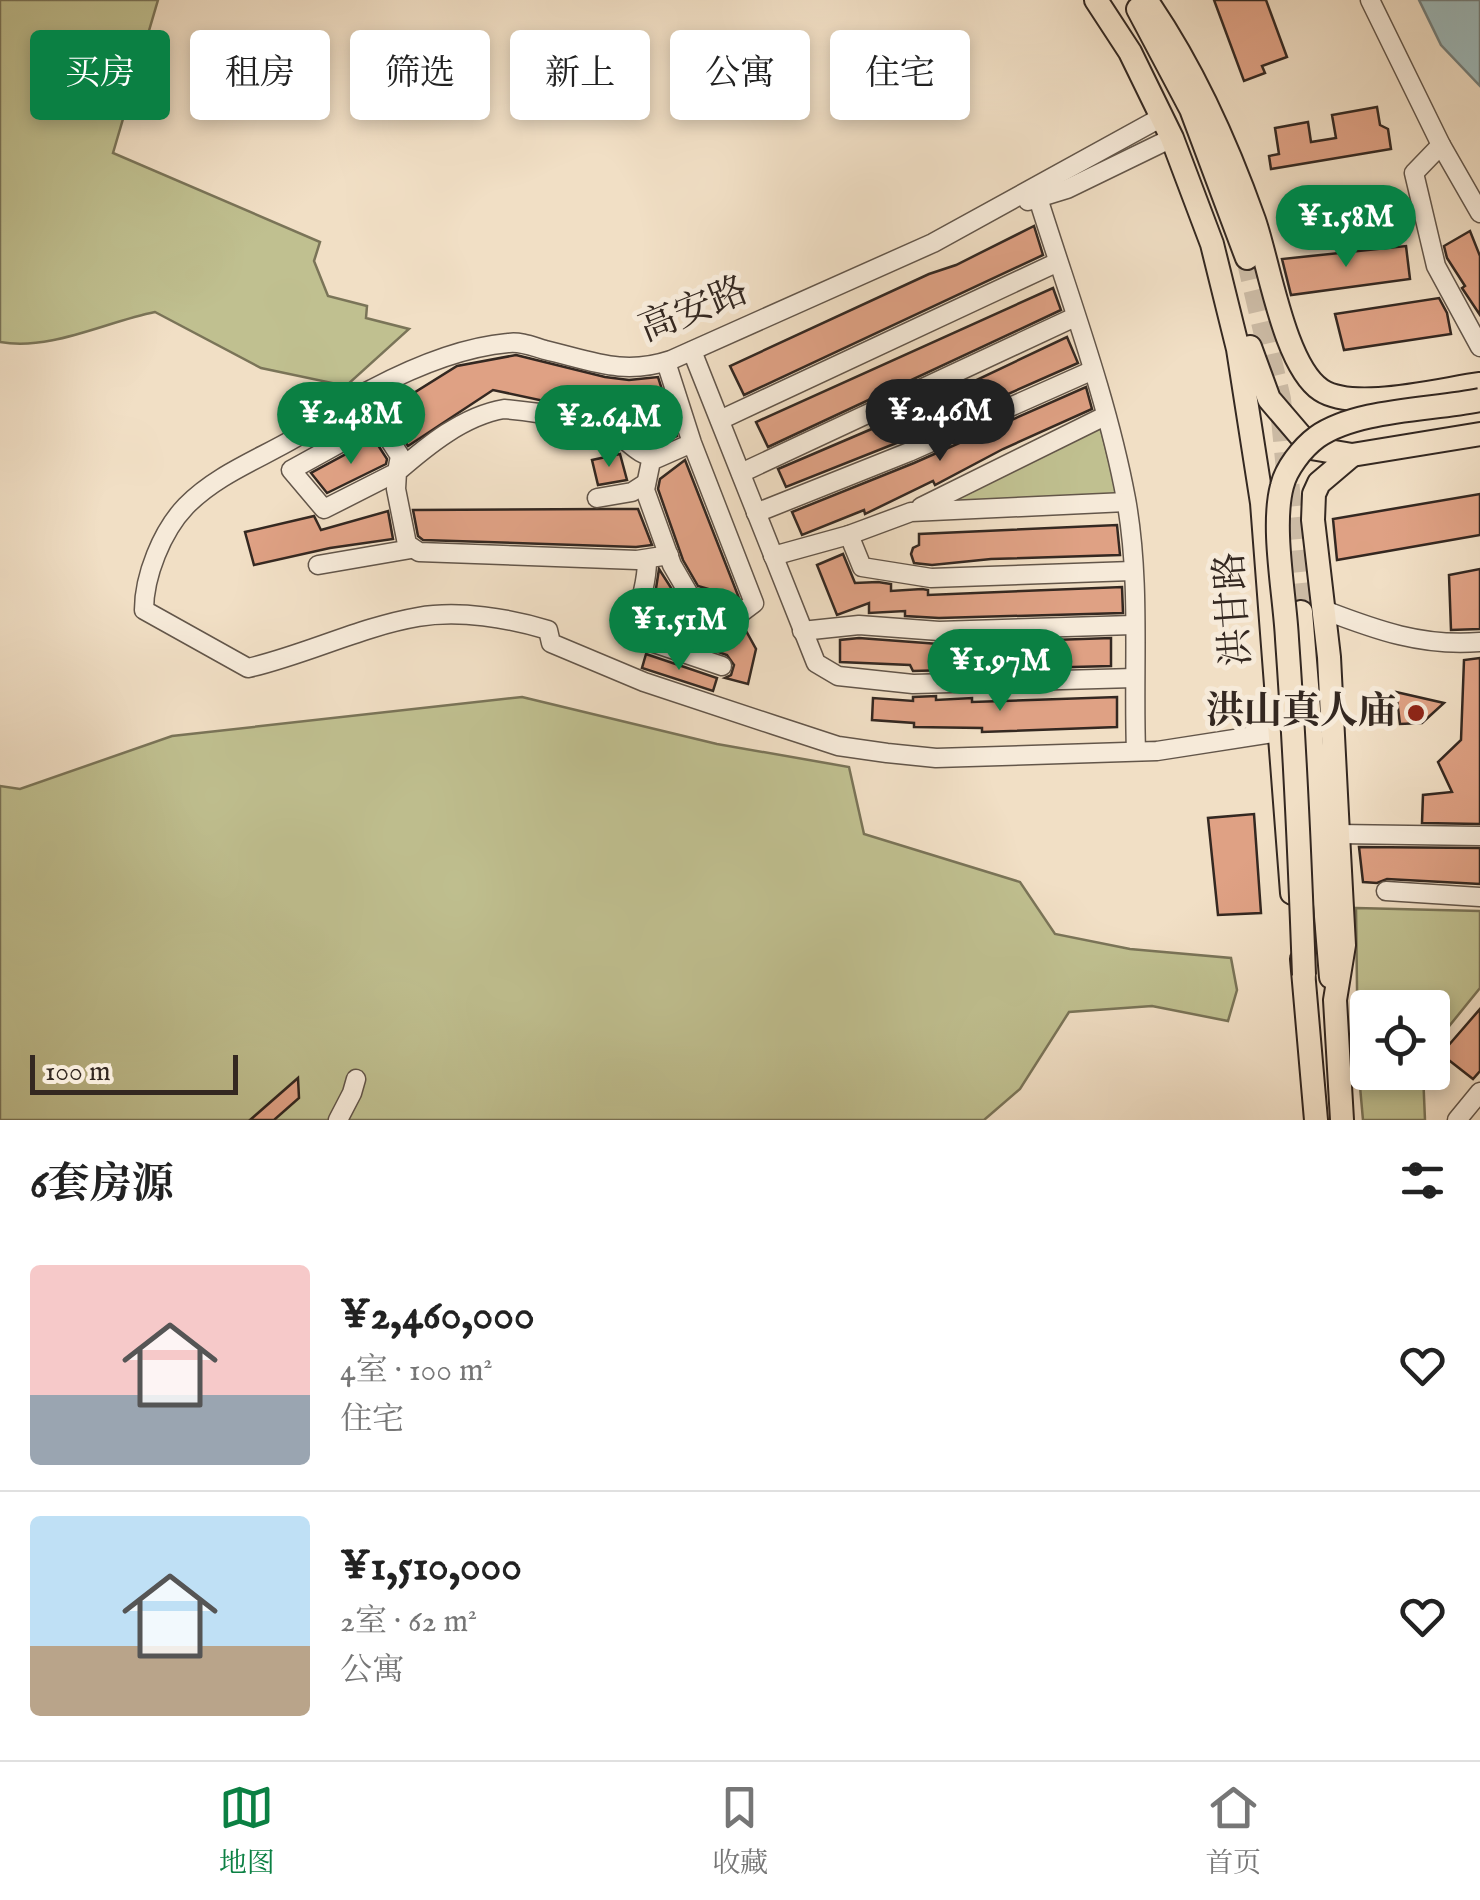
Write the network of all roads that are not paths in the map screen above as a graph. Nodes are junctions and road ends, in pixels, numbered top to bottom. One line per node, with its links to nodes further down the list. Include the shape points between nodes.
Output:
1 (1096, 0): 5 (main road)
2 (1131, 0): 10 (main road, via 1192,109)
3 (1146, 0): 18 (main road, via 1197,87 1254,220 1306,375 1322,390 1364,399)
4 (1370, 0): 6 (street)
5 (1167, 128): 7 (street, 高安路); 8 (street, 高安路); 12 (main road)
6 (1441, 145): 9 (street); 14 (street, via 1414,173 1436,266)
7 (1038, 198): 8 (street, 高安路); 11 (street)
8 (998, 209): 15 (street, 高安路)
9 (1480, 213)
10 (1247, 258)
11 (1058, 262): 13 (street); 21 (street)
12 (1221, 275): 24 (main road, via 1270,400 1311,448); 31 (main road, 洪甘路)
13 (1075, 317): 17 (street); 27 (street)
14 (1480, 347)
15 (692, 351): 16 (street, 高安路); 21 (street)
16 (666, 362): 23 (street); 49 (street, 高安路, via 626,370 514,342 482,347 370,390 186,506 144,590 144,610 248,668 416,617 463,616 548,630 552,642 614,670 838,746 936,758)
17 (1091, 370): 20 (street); 33 (street)
18 (1480, 384)
19 (1480, 400): 54 (main road, bridge, via 1330,430 1302,452 1282,486 1280,562)
20 (1105, 416): 30 (street); 32 (street)
21 (720, 420): 27 (street)
22 (1480, 434): 24 (main road)
23 (692, 443): 25 (street); 37 (street, via 754,603 742,612 690,596)
24 (1352, 454): 34 (main road, via 1320,483)
25 (656, 457): 26 (street, via 633,450 610,430 504,409 449,433); 28 (street)
26 (397, 472): 26 (street, via 400,456 378,422 292,470 324,510); 36 (street)
27 (741, 473): 33 (street)
28 (646, 483): 29 (street); 37 (street)
29 (597, 498)
30 (1126, 502): 32 (street); 41 (street)
31 (1262, 504): 34 (main road, via 1283,490 1302,495); 48 (main road, 洪甘路)
32 (911, 512): 35 (street)
33 (756, 513): 38 (street)
34 (1313, 520): 42 (main road)
35 (849, 535): 38 (street); 41 (street, via 862,567 930,578)
36 (412, 549): 39 (street); 40 (street)
37 (669, 555): 39 (street)
38 (773, 556): 44 (street)
39 (647, 560): 46 (street, via 638,602 652,642)
40 (318, 566)
41 (1132, 572): 43 (street)
42 (1312, 611): 45 (street, via 1404,638); 50 (main road); 55 (main road)
43 (1134, 625): 44 (street, via 939,631 859,624); 47 (street)
44 (802, 631): 47 (street, via 816,663 863,680)
45 (1480, 642)
46 (722, 666)
47 (1134, 678): 49 (street)
48 (1279, 732): 49 (street); 54 (main road, 洪甘路)
49 (1136, 751)
50 (1338, 834): 51 (street); 55 (main road, via 1344,944)
51 (1480, 836)
52 (1386, 891): 53 (street)
53 (1480, 898)
54 (1304, 975): 59 (main road, 洪甘路)
55 (1335, 1000): 60 (main road)
56 (356, 1079): 58 (street)
57 (1480, 1092): 61 (street)
58 (338, 1120)
59 (1316, 1120)
60 (1342, 1120)
61 (1457, 1120)

